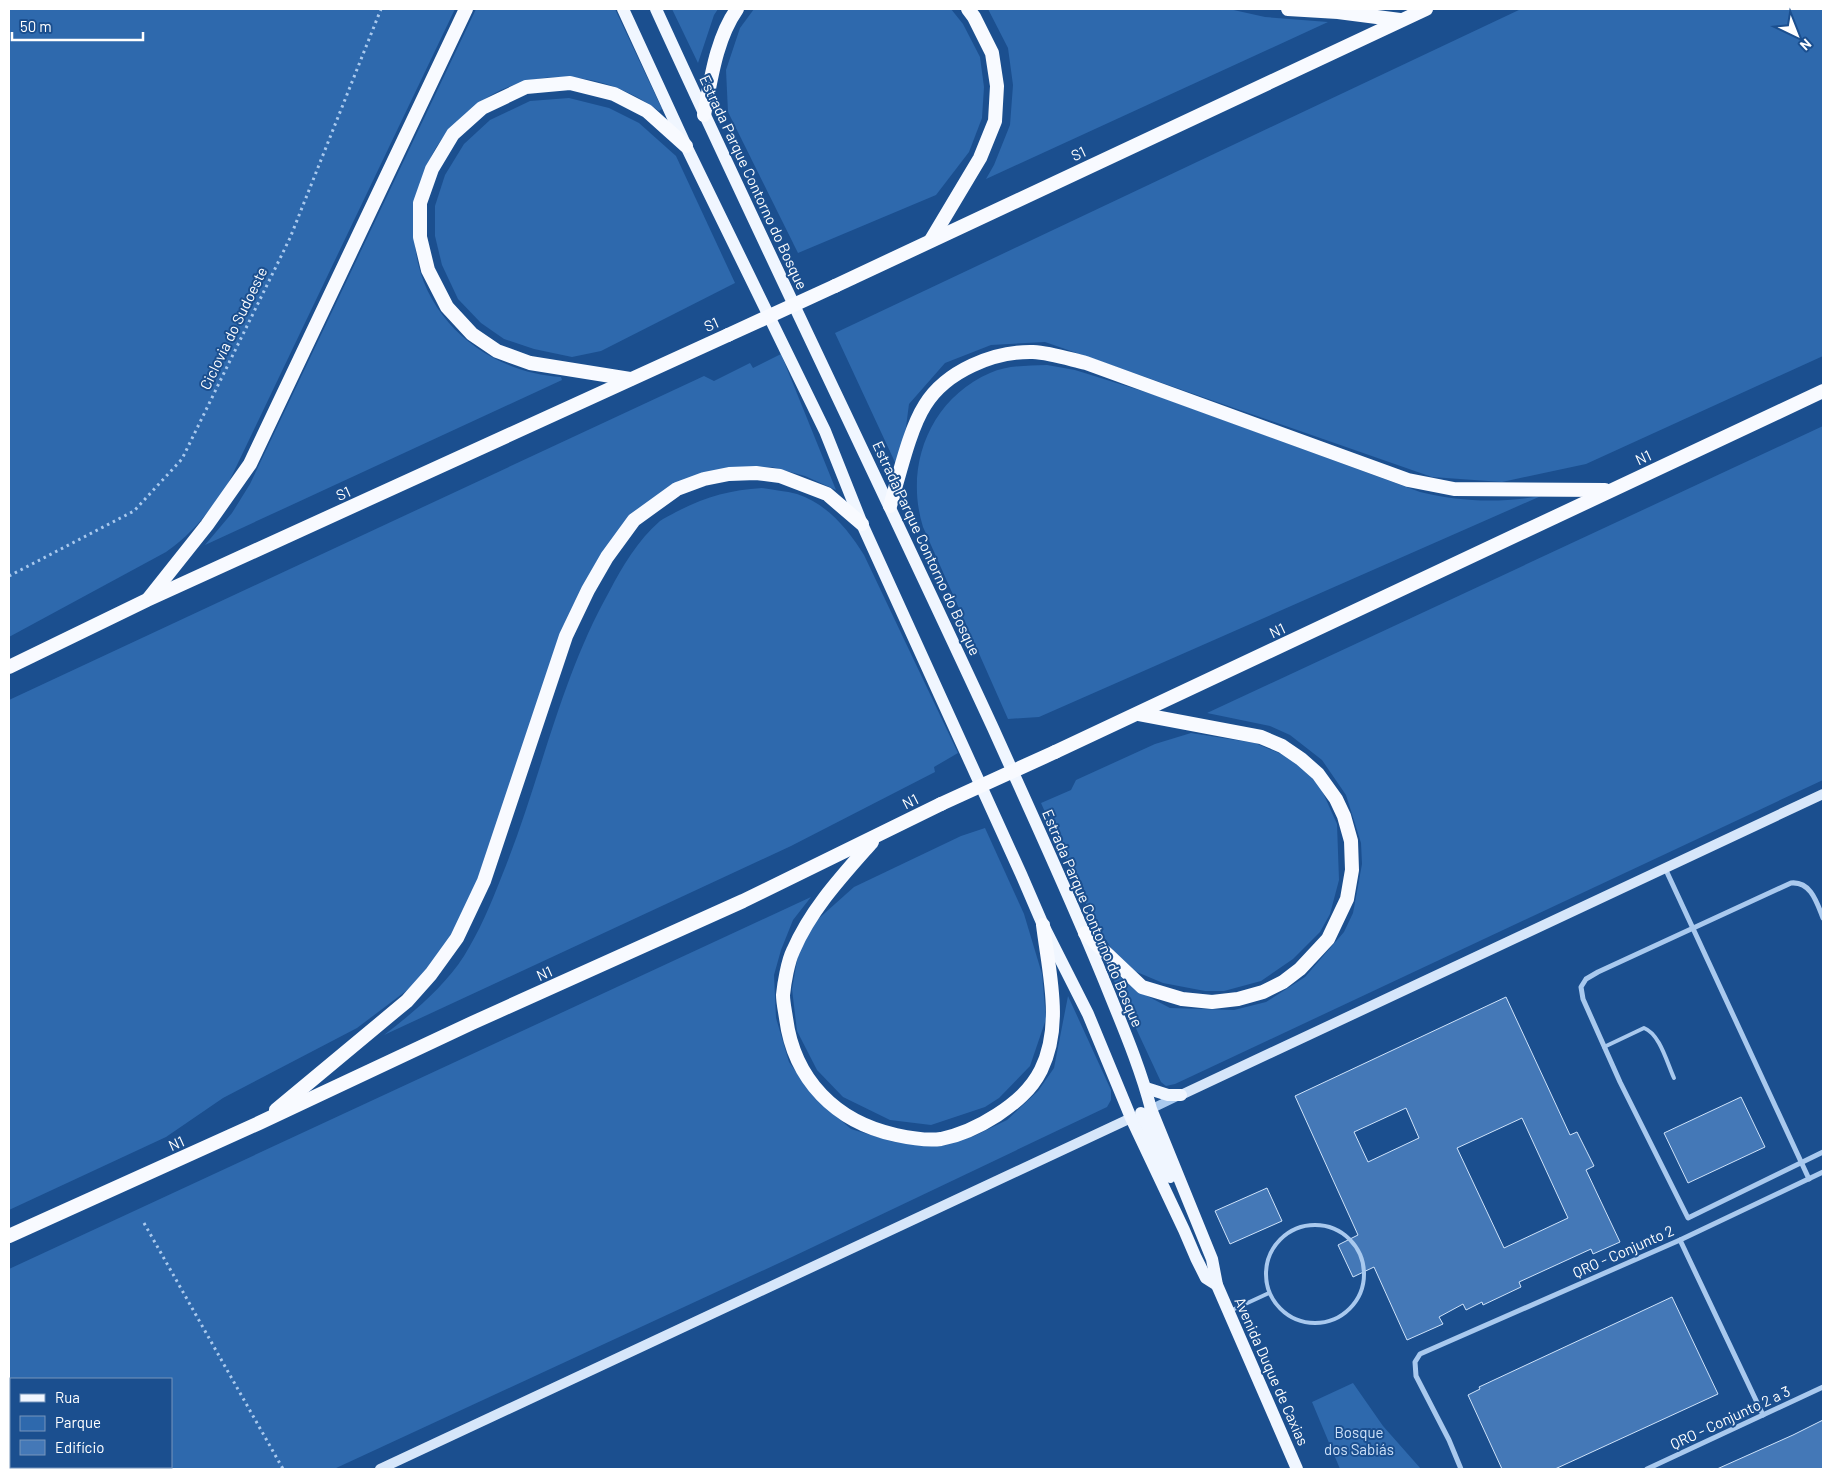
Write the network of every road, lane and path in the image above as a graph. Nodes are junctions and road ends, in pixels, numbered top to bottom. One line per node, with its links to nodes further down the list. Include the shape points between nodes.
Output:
1 (381, 9): 18 (path, Ciclovia do Sudoeste, via 290,238 182,459 134,511)
2 (466, 9): 19 (highway, via 250,464 207,525)
3 (623, 9): 11 (main road)
4 (656, 9): 10 (main road, Estrada Parque Contorno do Bosque)
5 (738, 9): 10 (highway, via 728,22 713,67)
6 (968, 9): 12 (highway, via 992,53 997,86 995,121 980,158)
7 (1288, 9): 9 (highway)
8 (1426, 9): 9 (highway, S1)
9 (1401, 20): 12 (highway, S1)
10 (704, 115): 16 (main road, Estrada Parque Contorno do Bosque)
11 (686, 146): 13 (highway, via 647,112 614,94 570,83 526,87 482,108 453,134 432,169 420,203 420,237 428,270 446,307 472,334 497,352 530,363); 17 (main road, via 825,431)
12 (931, 240): 13 (highway, S1, bridge)
13 (630, 379): 19 (highway, S1)
14 (1823, 391): 15 (highway, N1)
15 (1610, 490): 16 (highway, via 1454,489 1408,480 1086,363 1033,352 984,360 938,387 914,426); 21 (highway, N1)
16 (890, 506): 28 (main road, Estrada Parque Contorno do Bosque)
17 (862, 524): 26 (main road); 34 (highway, via 828,494 780,476 756,473 704,479 677,489 634,520 607,557 566,636 484,881 457,938 407,1001)
18 (9, 576)
19 (147, 600): 20 (highway, S1)
20 (9, 667)
21 (1139, 714): 23 (highway, N1, bridge); 28 (highway, via 1262,737 1282,746 1318,774 1336,799 1350,841 1352,870 1347,899 1328,939 1300,969 1263,992 1238,999 1212,1002 1182,1000 1142,987)
22 (1823, 794): 24 (main road)
23 (875, 837): 26 (highway, via 811,914 792,953 783,996 794,1053 806,1076 821,1096 863,1126 909,1138 940,1139 990,1120 1032,1086 1048,1049 1053,1022 1053,997); 34 (highway, N1)
24 (1664, 867): 27 (street); 32 (main road)
25 (1823, 918): 27 (street, via 1817,901 1799,882)
26 (1043, 925): 33 (main road)
27 (1693, 929): 29 (street, via 1586,980 1581,987 1583,999); 36 (street)
28 (1085, 933): 31 (main road, Estrada Parque Contorno do Bosque)
29 (1604, 1047): 30 (lane, via 1644,1028 1650,1030); 36 (street, via 1688,1218)
30 (1674, 1078)
31 (1146, 1088): 32 (main road, via 1168,1095); 33 (main road, Estrada Parque Contorno do Bosque)
32 (1181, 1095): 33 (street)
33 (1139, 1114): 42 (main road, Avenida Duque de Caxias, via 1182,1189 1212,1259); 42 (main road, Avenida Duque de Caxias, via 1196,1258 1206,1278); 48 (main road)
34 (259, 1123): 40 (highway, N1)
35 (1823, 1152): 36 (street)
36 (1801, 1162): 38 (street)
37 (1823, 1172): 38 (street, QRO - Conjunto 2)
38 (1808, 1179): 41 (street, QRO - Conjunto 2)
39 (144, 1223): 47 (path)
40 (9, 1236)
41 (1680, 1240): 46 (street); 50 (street, QRO - Conjunto 2, via 1420,1354 1415,1362 1416,1376)
42 (1217, 1285): 44 (main road, Avenida Duque de Caxias)
43 (1269, 1293): 43 (lane, via 1279,1310 1296,1321 1317,1324 1337,1319 1352,1308 1362,1291 1365,1272 1361,1254 1349,1238 1334,1228 1314,1224 1296,1228 1280,1239 1269,1255 1265,1273); 44 (lane)
44 (1228, 1312): 49 (main road, Avenida Duque de Caxias)
45 (1823, 1387): 46 (street, QRO - Conjunto 2 a 3)
46 (1763, 1415): 51 (street, QRO - Conjunto 2 a 3)
47 (283, 1469)
48 (380, 1469)
49 (1298, 1469)
50 (1461, 1469)
51 (1647, 1469)

